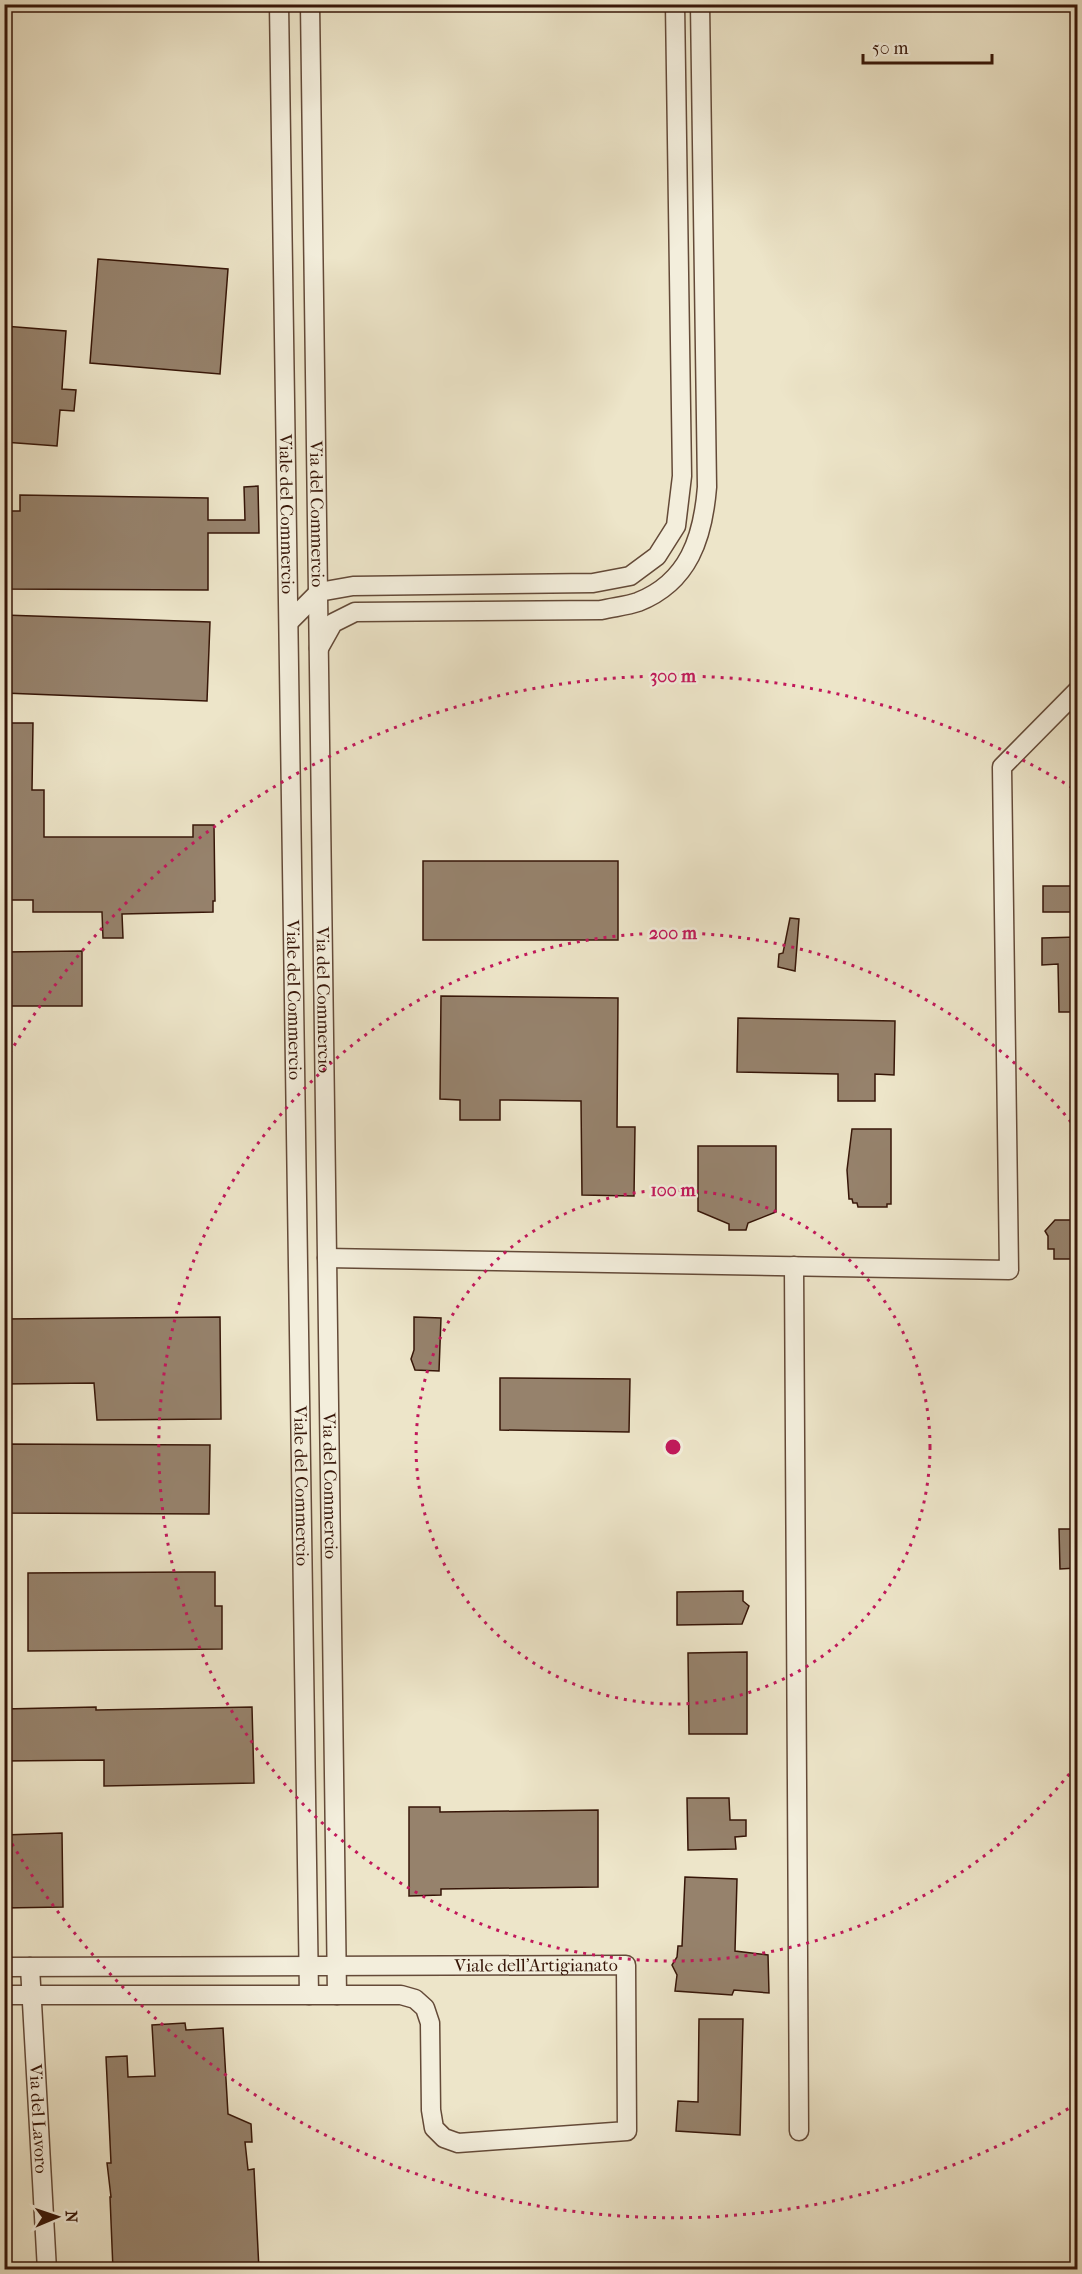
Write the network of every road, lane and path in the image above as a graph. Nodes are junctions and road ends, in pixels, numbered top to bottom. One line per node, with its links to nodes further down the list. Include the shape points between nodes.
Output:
1 (279, 4): 6 (street, Viale del Commercio)
2 (310, 4): 5 (street, Via del Commercio)
3 (675, 4): 5 (street, via 682,476 676,526 657,556 630,576 593,584 352,586)
4 (700, 4): 7 (street, via 707,487 705,515 696,547 672,582 638,602 602,610 355,612 333,623)
5 (319, 591): 6 (street); 7 (street, Via del Commercio)
6 (289, 622): 11 (street, Viale del Commercio)
7 (318, 649): 9 (street, Via del Commercio)
8 (1077, 690): 10 (street, via 1002,767 1009,1269)
9 (327, 1258): 10 (street); 12 (street, Via del Commercio)
10 (794, 1266): 19 (street)
11 (309, 1966): 12 (street, Viale dell'Artigianato); 14 (street, Viale dell'Artigianato); 17 (street, Viale del Commercio)
12 (337, 1966): 18 (street, Via del Commercio); 18 (street, Viale dell'Artigianato, via 626,1965 627,2131 458,2143 444,2138 434,2128 431,2110 430,2023 425,2008 415,1999 401,1995)
13 (4, 1967): 14 (street, Viale dell'Artigianato)
14 (30, 1967): 16 (street, Via del Lavoro)
15 (4, 1995): 16 (street, Viale dell'Artigianato)
16 (31, 1995): 17 (street, Viale dell'Artigianato); 20 (street, Via del Lavoro)
17 (309, 1995): 18 (street, Viale dell'Artigianato)
18 (337, 1995)
19 (799, 2131)
20 (47, 2270)

